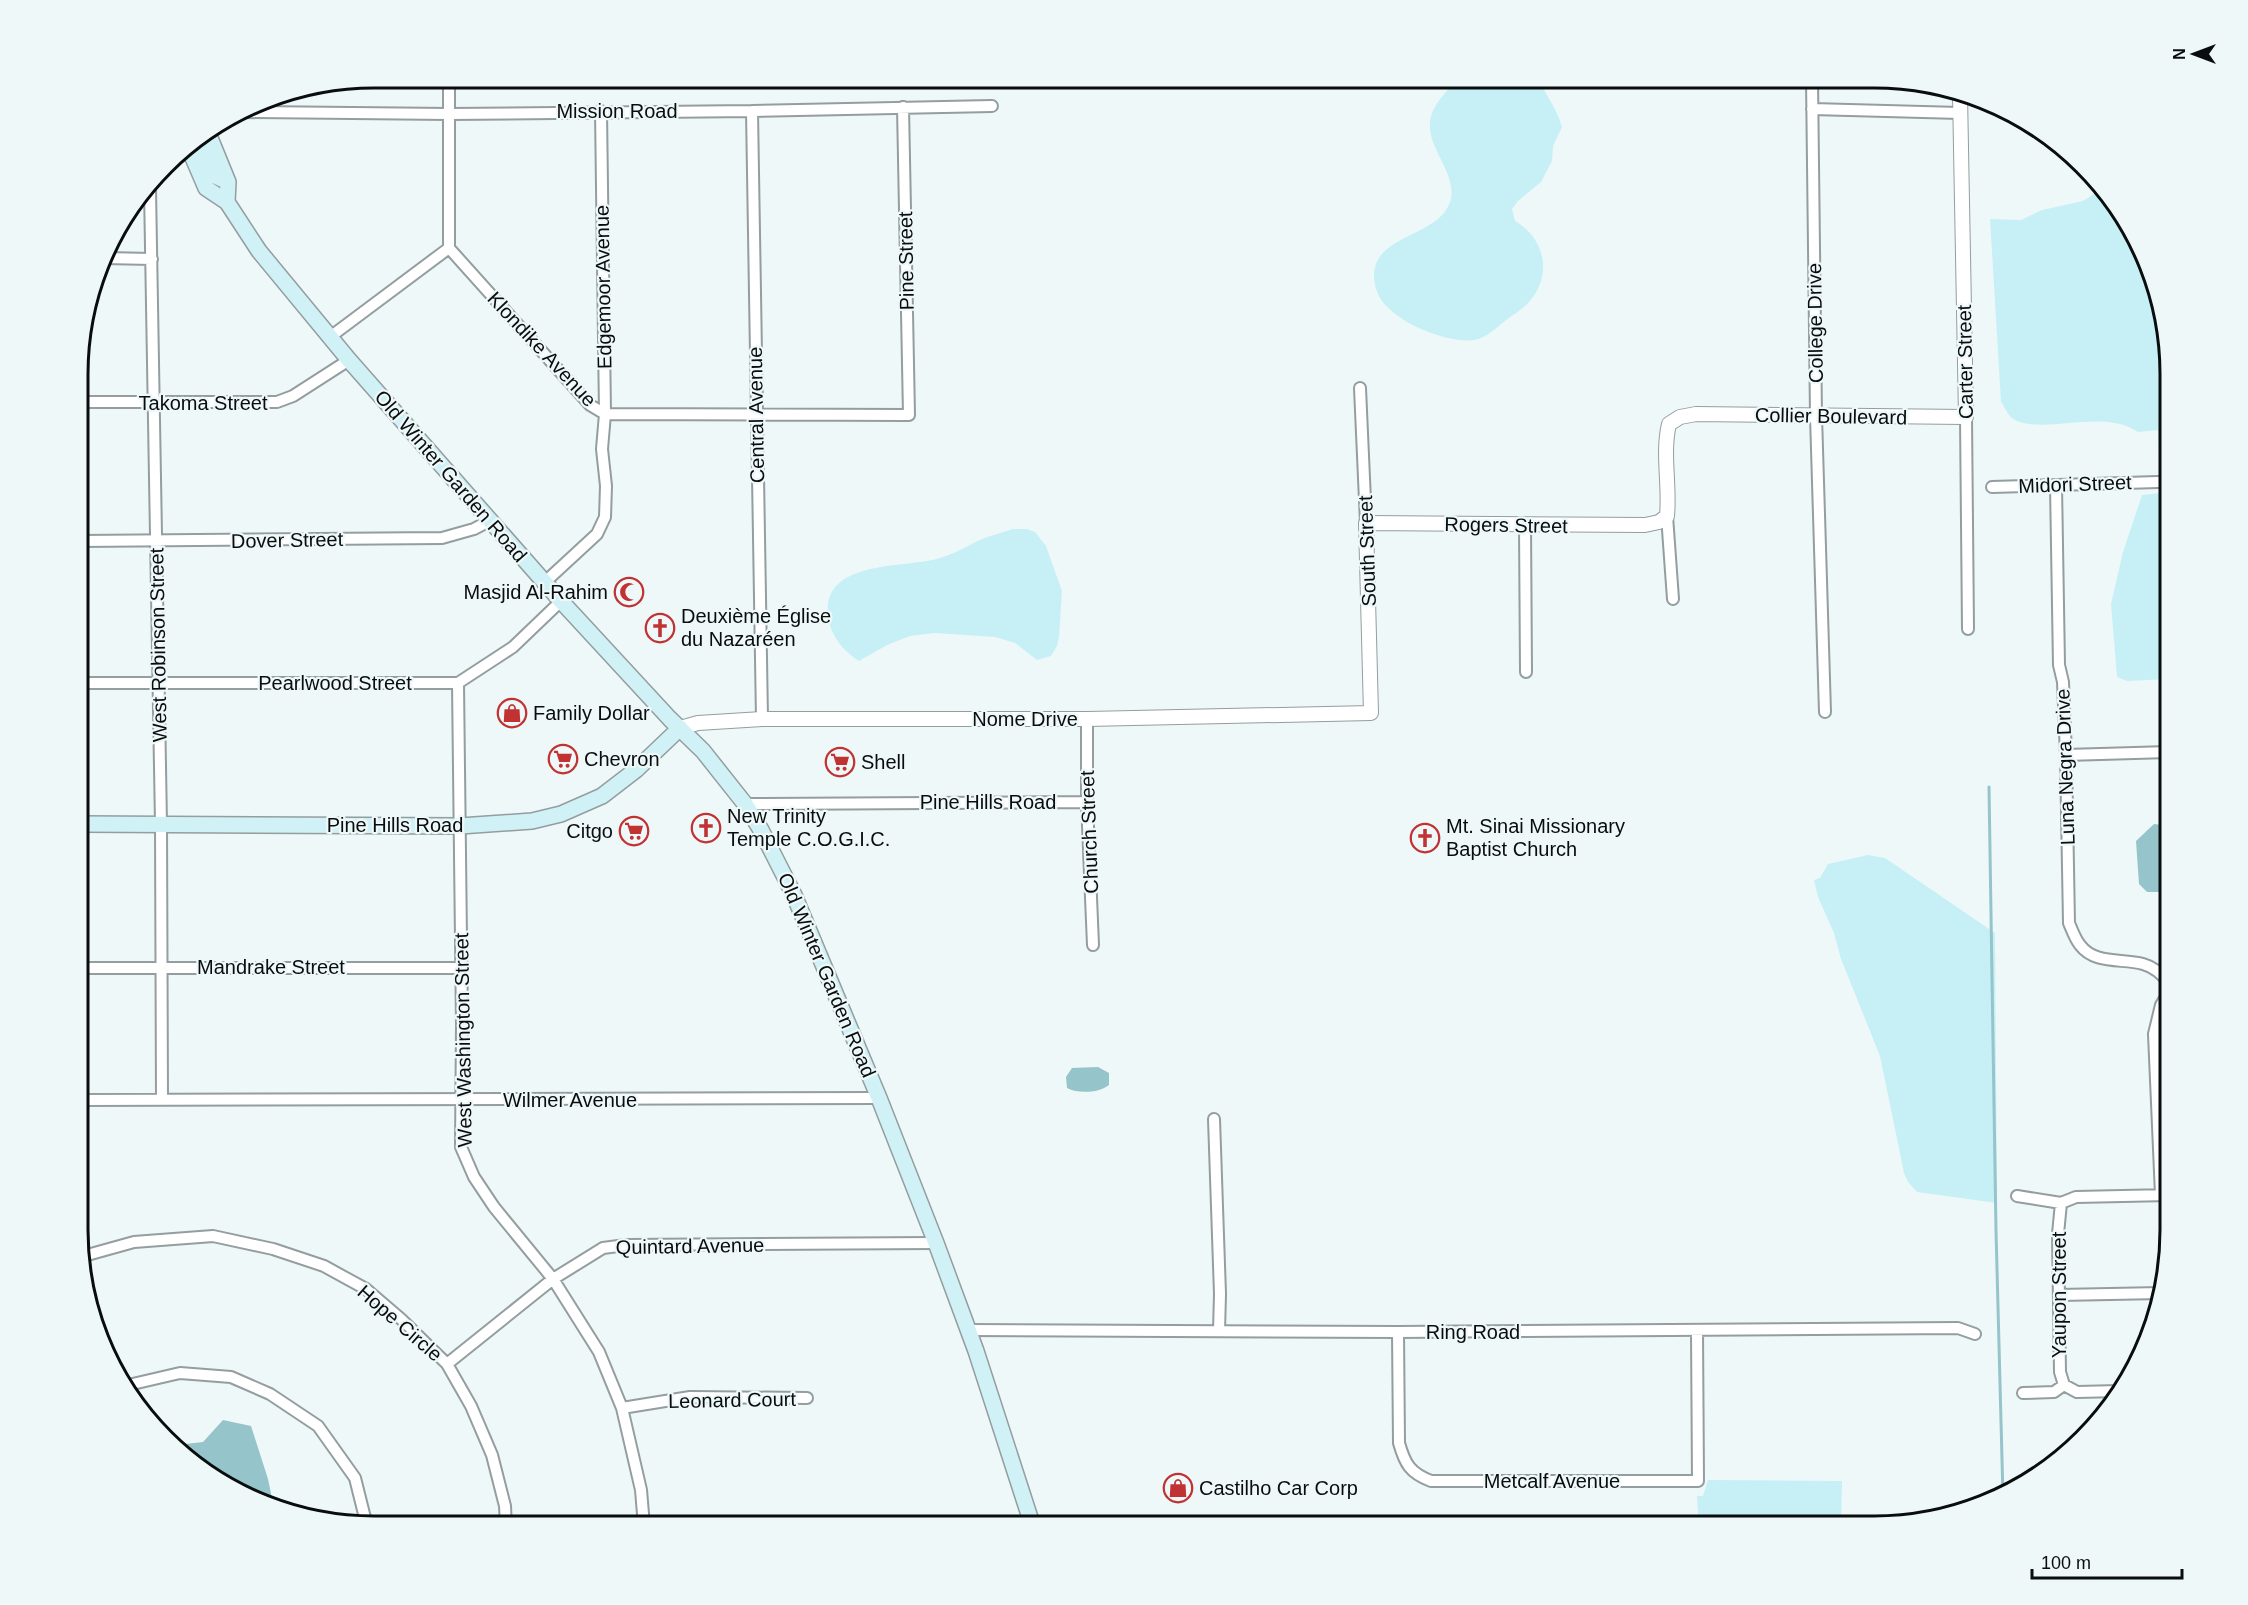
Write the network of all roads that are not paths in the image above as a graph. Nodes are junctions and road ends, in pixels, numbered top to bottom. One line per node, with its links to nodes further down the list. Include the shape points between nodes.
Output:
1 (449, 88): 11 (street)
2 (1812, 88): 6 (street, College Drive)
3 (1960, 102): 10 (street, Carter Street)
4 (992, 106): 5 (street, Mission Road)
5 (903, 107): 8 (street, Mission Road); 28 (street, Pine Street)
6 (1812, 109): 10 (street); 29 (street, College Drive)
7 (601, 111): 8 (street, Mission Road); 11 (street, Mission Road); 26 (street, Edgemoor Avenue)
8 (752, 111): 27 (street, Central Avenue)
9 (260, 112): 11 (street, Mission Road)
10 (1960, 113): 30 (street, Carter Street)
11 (449, 114): 18 (street)
12 (211, 140): 15 (main road)
13 (201, 148): 15 (main road, via 214,176)
14 (192, 155): 17 (main road, Old Winter Garden Road, via 206,188)
15 (228, 182): 17 (main road)
16 (150, 197): 20 (street, West Robinson Street)
17 (227, 202): 21 (main road, Old Winter Garden Road, via 259,251)
18 (449, 248): 21 (street); 26 (street, Klondike Avenue, via 590,405)
19 (113, 258): 20 (street)
20 (152, 259): 25 (street, West Robinson Street)
21 (330, 337): 22 (main road, Old Winter Garden Road)
22 (349, 360): 25 (street, Takoma Street, via 277,402); 35 (main road, Old Winter Garden Road)
23 (1360, 388): 36 (street, South Street)
24 (88, 402): 25 (street, Takoma Street)
25 (154, 404): 39 (street, West Robinson Street)
26 (605, 414): 27 (street, Klondike Avenue); 40 (street, Edgemoor Avenue, via 605,517 597,534)
27 (756, 415): 28 (street, Klondike Avenue); 50 (street, Central Avenue)
28 (909, 415)
29 (1816, 416): 30 (street, Collier Boulevard); 34 (street, Collier Boulevard, via 1696,414 1669,424 1665,440); 48 (street, College Drive)
30 (1966, 417): 43 (street, Carter Street)
31 (2158, 482): 32 (street, Midori Street)
32 (2056, 485): 33 (street, Midori Street); 54 (street, Luna Negra Drive, via 2059,665)
33 (1992, 487)
34 (1667, 516): 37 (street, Rogers Street, via 1645,525); 41 (street)
35 (489, 520): 39 (street, Dover Street, via 474,529 442,538); 40 (main road, Old Winter Garden Road)
36 (1366, 523): 37 (street, Rogers Street); 49 (street, South Street)
37 (1525, 525): 44 (street)
38 (88, 541): 39 (street, Dover Street)
39 (157, 542): 46 (street, West Robinson Street)
40 (545, 582): 42 (main road, Old Winter Garden Road)
41 (1673, 599)
42 (561, 602): 47 (street, via 513,648); 52 (main road, Old Winter Garden Road)
43 (1968, 629)
44 (1526, 672)
45 (88, 683): 46 (street, Pearlwood Street)
46 (159, 683): 47 (street, Pearlwood Street); 58 (street, West Robinson Street)
47 (458, 683): 59 (street, West Washington Street)
48 (1825, 712)
49 (1371, 713): 51 (street, Nome Drive)
50 (762, 718): 51 (street, Nome Drive); 52 (street, Nome Drive, via 698,723)
51 (1087, 719): 55 (street, Church Street)
52 (680, 729): 56 (main road, Old Winter Garden Road, via 704,751); 59 (main road, Pine Hills Road, via 603,796 561,814 532,821)
53 (2160, 752): 54 (street)
54 (2067, 755): 64 (street, Luna Negra Drive, via 2069,923 2080,946 2096,957 2142,963)
55 (1087, 802): 56 (street, Pine Hills Road); 60 (street, Church Street)
56 (745, 804): 66 (main road, Old Winter Garden Road, via 779,861)
57 (88, 824): 58 (main road, Pine Hills Road)
58 (161, 824): 59 (main road, Pine Hills Road); 61 (street, West Robinson Street)
59 (460, 826): 63 (street, West Washington Street)
60 (1093, 945)
61 (161, 967): 62 (street, Mandrake Street); 63 (street, Mandrake Street); 68 (street, West Robinson Street)
62 (88, 968)
63 (462, 968): 69 (street, West Washington Street)
64 (2160, 973)
65 (2160, 1009): 71 (street, via 2154,1034)
66 (879, 1098): 69 (street, Wilmer Avenue); 75 (main road, Old Winter Garden Road)
67 (88, 1100): 68 (street, Wilmer Avenue)
68 (162, 1100): 69 (street, Wilmer Avenue)
69 (461, 1100): 77 (street, West Washington Street, via 461,1147 474,1177)
70 (1214, 1119): 81 (street)
71 (2160, 1122)
72 (2160, 1195): 74 (street, via 2076,1197)
73 (2017, 1196): 74 (street)
74 (2061, 1203): 79 (street, Yaupon Street)
75 (936, 1243): 77 (street, Quintard Avenue, via 626,1245 603,1248); 80 (main road, Old Winter Garden Road)
76 (90, 1255): 85 (street, Hope Circle, via 134,1242 213,1236 273,1249 324,1266 366,1289)
77 (554, 1279): 85 (street, Quintard Avenue); 91 (street, West Washington Street, via 599,1352)
78 (2153, 1293): 79 (street)
79 (2059, 1295): 87 (street, Yaupon Street, via 2060,1372)
80 (969, 1330): 81 (street, Ring Road); 95 (main road, Old Winter Garden Road)
81 (1219, 1331): 83 (street, Ring Road)
82 (1697, 1331): 83 (street, Ring Road); 83 (street, Metcalf Avenue, via 1698,1481 1431,1481 1417,1476 1403,1458 1399,1443); 84 (street, Ring Road, via 1958,1328)
83 (1398, 1332)
84 (1975, 1334)
85 (447, 1364): 93 (street, Hope Circle, via 492,1455)
86 (133, 1384): 92 (street, via 180,1373 231,1377 270,1394 318,1426 355,1478)
87 (2064, 1385): 88 (street, via 2077,1392); 89 (street, via 2054,1392)
88 (2110, 1391)
89 (2023, 1393)
90 (807, 1398): 91 (street, Leonard Court, via 690,1397)
91 (622, 1408): 94 (street, West Washington Street)
92 (364, 1516)
93 (506, 1516)
94 (643, 1516)
95 (1029, 1516)

